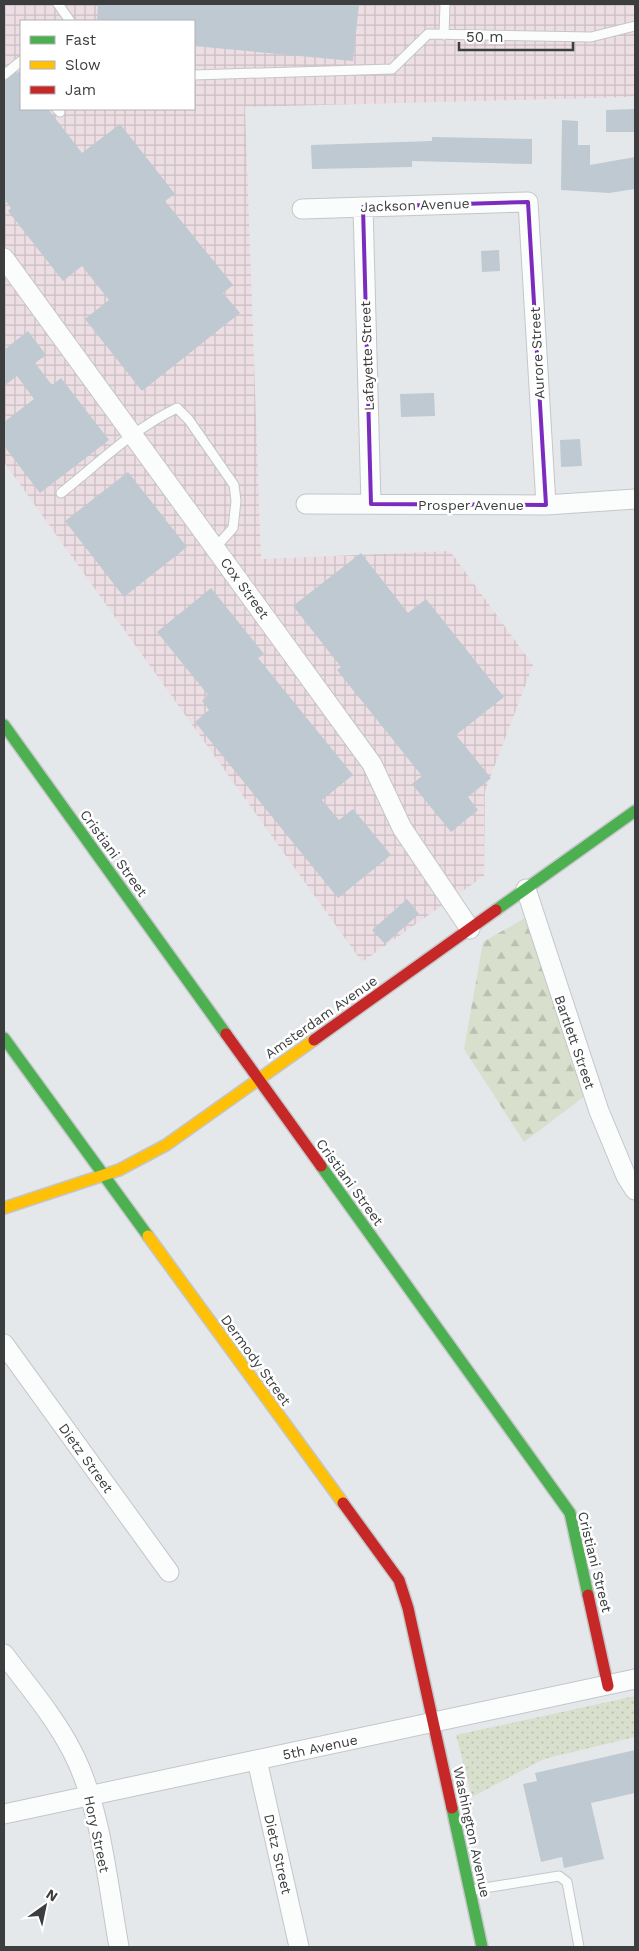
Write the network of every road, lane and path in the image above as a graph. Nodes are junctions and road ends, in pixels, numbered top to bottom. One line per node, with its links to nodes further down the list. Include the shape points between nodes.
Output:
1 (58, 4): 3 (lane)
2 (445, 4): 5 (lane)
3 (69, 20)
4 (635, 26): 5 (lane, via 591,38)
5 (444, 35): 7 (lane, via 428,34 392,69)
6 (20, 62): 8 (lane)
7 (195, 74)
8 (4, 75)
9 (528, 202): 10 (street, Jackson Avenue); 18 (street, Aurore Street)
10 (363, 207): 11 (street, Jackson Avenue); 17 (street, Lafayette Street)
11 (302, 209)
12 (4, 258): 13 (street, Cox Street)
13 (132, 434): 14 (lane); 19 (street, Cox Street); 19 (lane, via 177,408 189,420 234,485 233,528)
14 (61, 493)
15 (635, 500): 18 (street, Prosper Avenue)
16 (306, 504): 17 (street, Prosper Avenue)
17 (371, 504): 18 (street, Prosper Avenue)
18 (546, 505)
19 (215, 548): 23 (street, Cox Street, via 372,764 402,828)
20 (6, 733): 25 (street, Cristiani Street)
21 (635, 811): 22 (street, Amsterdam Avenue)
22 (526, 889): 23 (street, Amsterdam Avenue); 27 (street, Bartlett Street, via 586,1075)
23 (470, 930): 25 (street, Amsterdam Avenue)
24 (4, 1038): 26 (street, Dermody Street)
25 (258, 1080): 26 (street, Amsterdam Avenue, via 166,1145 119,1170); 33 (street, Cristiani Street, via 570,1513)
26 (102, 1175): 28 (street, Amsterdam Avenue); 34 (street, Dermody Street, via 399,1580)
27 (632, 1181)
28 (4, 1208)
29 (4, 1344): 30 (street, Dietz Street)
30 (169, 1572)
31 (4, 1654): 36 (street, Hory Street, via 56,1723 73,1752)
32 (635, 1679): 33 (street, 5th Avenue)
33 (608, 1686): 34 (street, 5th Avenue)
34 (433, 1723): 35 (street, 5th Avenue); 38 (street, Washington Avenue)
35 (257, 1760): 36 (street, 5th Avenue); 40 (street, Dietz Street)
36 (91, 1796): 37 (street, 5th Avenue); 39 (street, Hory Street)
37 (4, 1814)
38 (469, 1890): 41 (street, Washington Avenue); 42 (lane, via 559,1876 567,1882)
39 (119, 1947)
40 (299, 1947)
41 (482, 1947)
42 (579, 1947)

